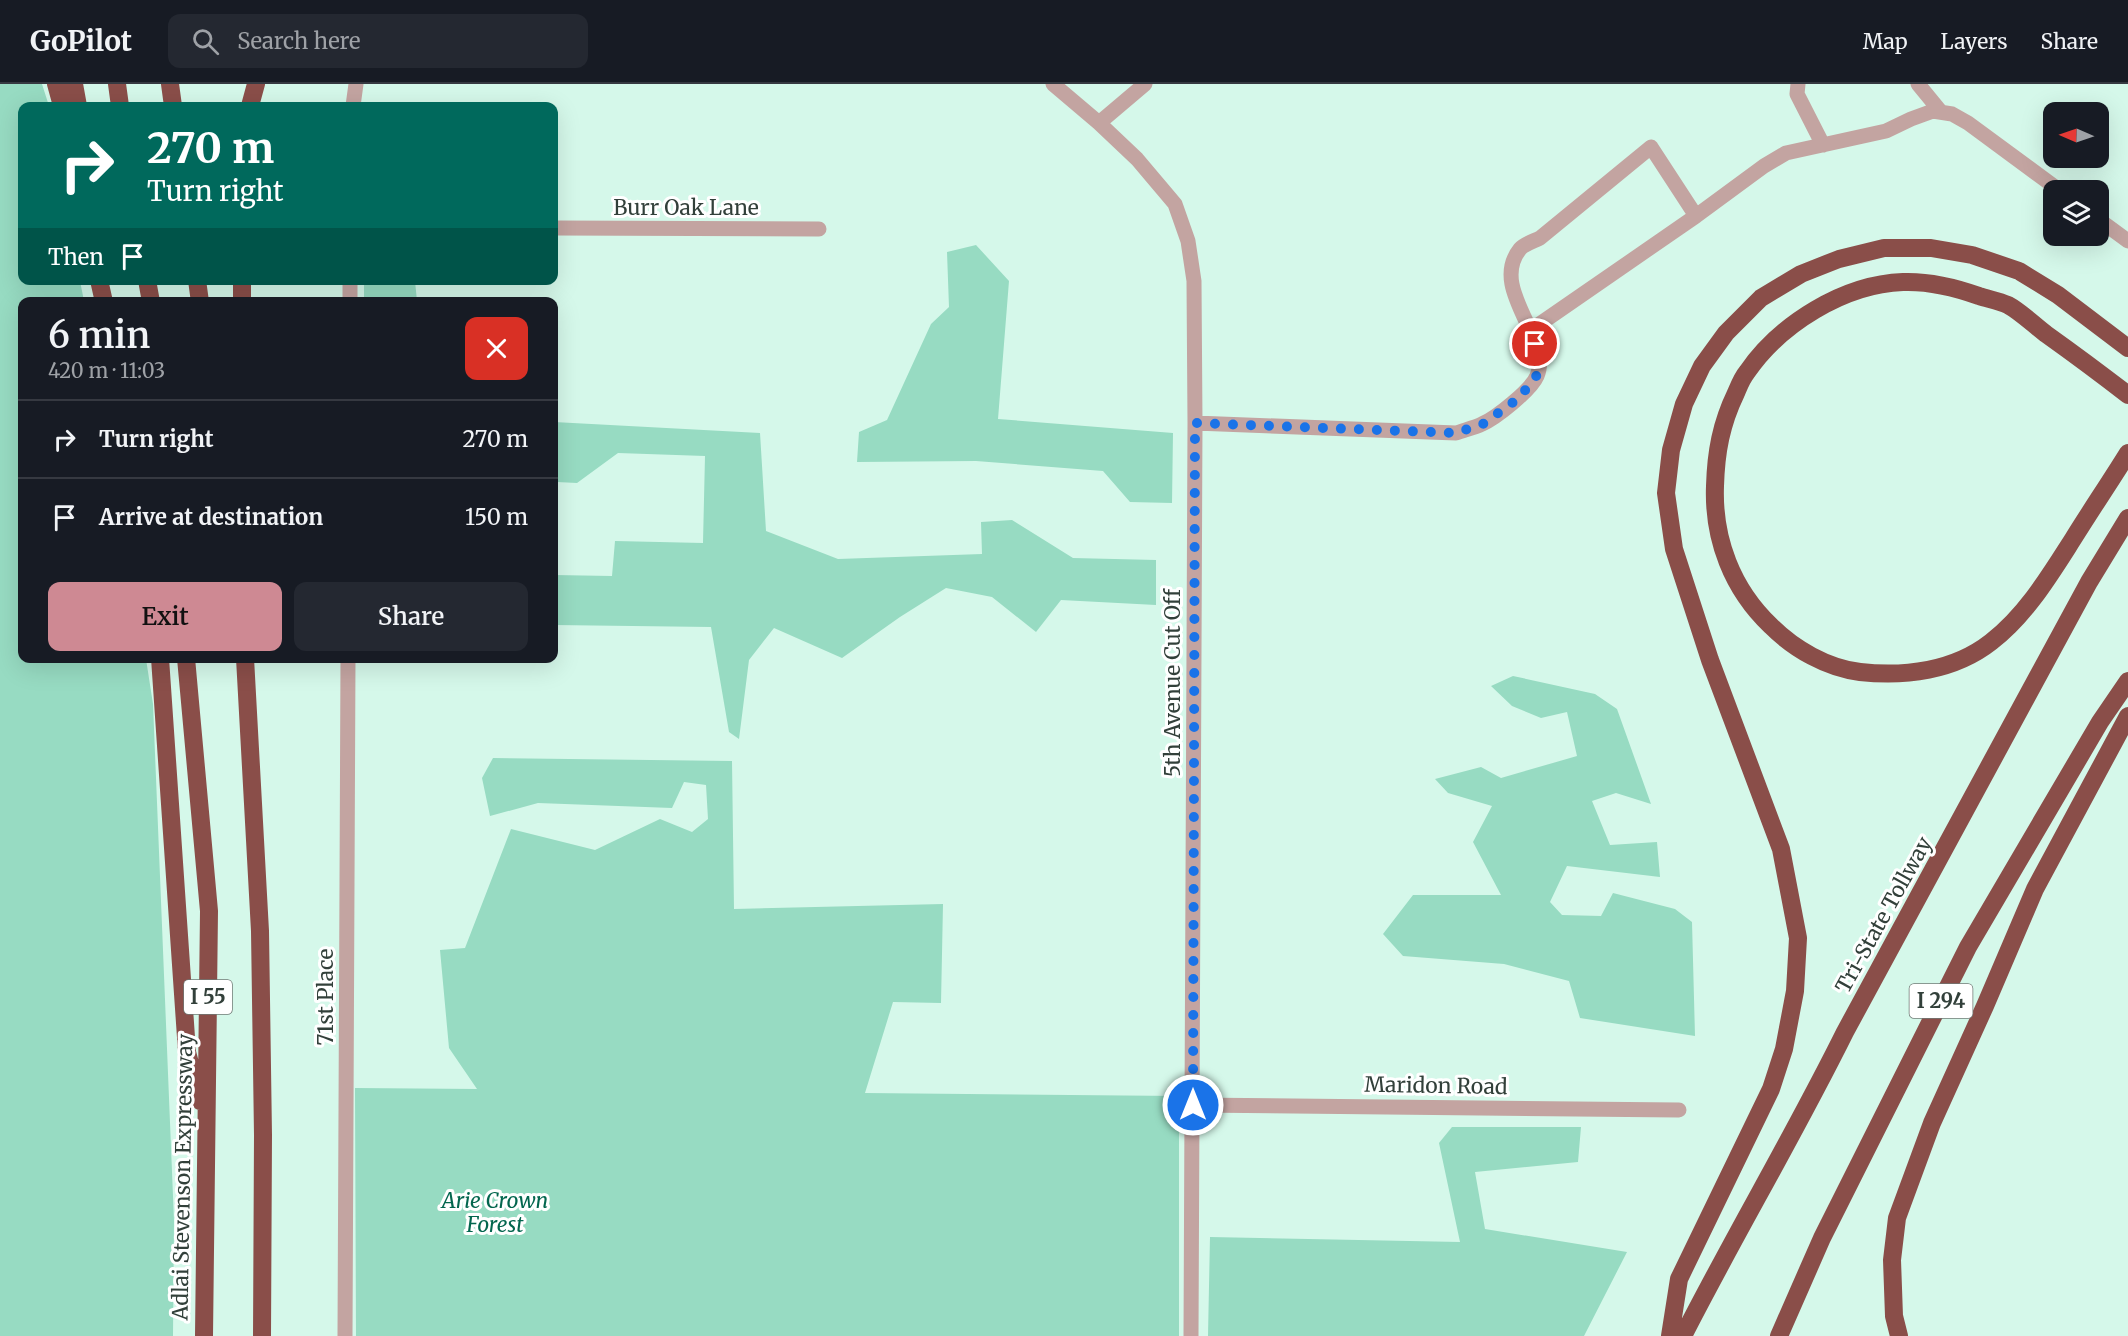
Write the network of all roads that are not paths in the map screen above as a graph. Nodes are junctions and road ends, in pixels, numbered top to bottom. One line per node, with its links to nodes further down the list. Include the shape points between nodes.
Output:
1 (56, 84): 11 (highway)
2 (74, 84): 12 (highway)
3 (117, 84): 13 (highway)
4 (170, 84): 14 (highway)
5 (256, 84): 15 (highway)
6 (356, 84): 16 (street)
7 (1053, 84): 18 (street, 5th Avenue Cut Off)
8 (1145, 84): 18 (street)
9 (1798, 84): 19 (street, via 1797,94)
10 (1918, 84): 17 (street)
11 (61, 102)
12 (77, 102)
13 (119, 102)
14 (172, 102)
15 (251, 102)
16 (354, 102)
17 (1941, 112): 19 (street, via 1911,118 1886,131); 20 (street, via 1968,123)
18 (1099, 123): 29 (street, 5th Avenue Cut Off, via 1137,159 1175,204 1188,241 1194,281)
19 (1823, 145): 21 (street, via 1786,153)
20 (2045, 180)
21 (1696, 216): 26 (street); 26 (street, via 1652,147 1540,238 1521,247 1511,267 1513,292)
22 (2109, 227): 25 (street)
23 (558, 228): 24 (street, Burr Oak Lane)
24 (819, 229)
25 (2128, 241)
26 (1531, 330): 29 (street, via 1539,358 1537,375 1519,398 1489,420 1456,433)
27 (2128, 348): 45 (highway, via 2019,271 1972,255 1931,248 1884,248 1801,274 1761,298 1726,333 1702,366 1684,404 1671,450 1666,493 1674,549 1781,849 1798,938 1795,991 1781,1059 1771,1089 1679,1279)
28 (2128, 395): 30 (highway, via 2008,305 1941,284 1902,282 1863,288 1828,302 1793,324 1746,373 1725,417 1716,455 1715,501 1720,541 1739,588 1757,613 1784,639 1813,657 1848,670 1887,675 1920,672 1967,656 2015,619 2058,563)
29 (1195, 423): 38 (street, 5th Avenue Cut Off)
30 (2128, 453)
31 (2128, 518): 46 (highway, Tri-State Tollway, via 2089,582)
32 (160, 663): 40 (highway, via 187,1052)
33 (186, 663): 40 (highway, Adlai Stevenson Expressway / I 55, via 209,911)
34 (245, 663): 42 (highway, I 55, via 260,942)
35 (348, 663): 43 (street, 71st Place)
36 (2128, 681): 47 (highway, I 294, via 1968,947 1822,1238)
37 (2128, 716): 48 (highway, via 2034,889 1932,1123 1897,1218 1892,1260 1894,1316)
38 (1193, 1105): 39 (street, Maridon Road); 44 (street, 5th Avenue Cut Off)
39 (1678, 1110)
40 (206, 1124): 41 (highway, Adlai Stevenson Expressway / I 55)
41 (204, 1336)
42 (262, 1336)
43 (345, 1336)
44 (1191, 1336)
45 (1670, 1336)
46 (1683, 1336)
47 (1779, 1336)
48 (1899, 1336)

